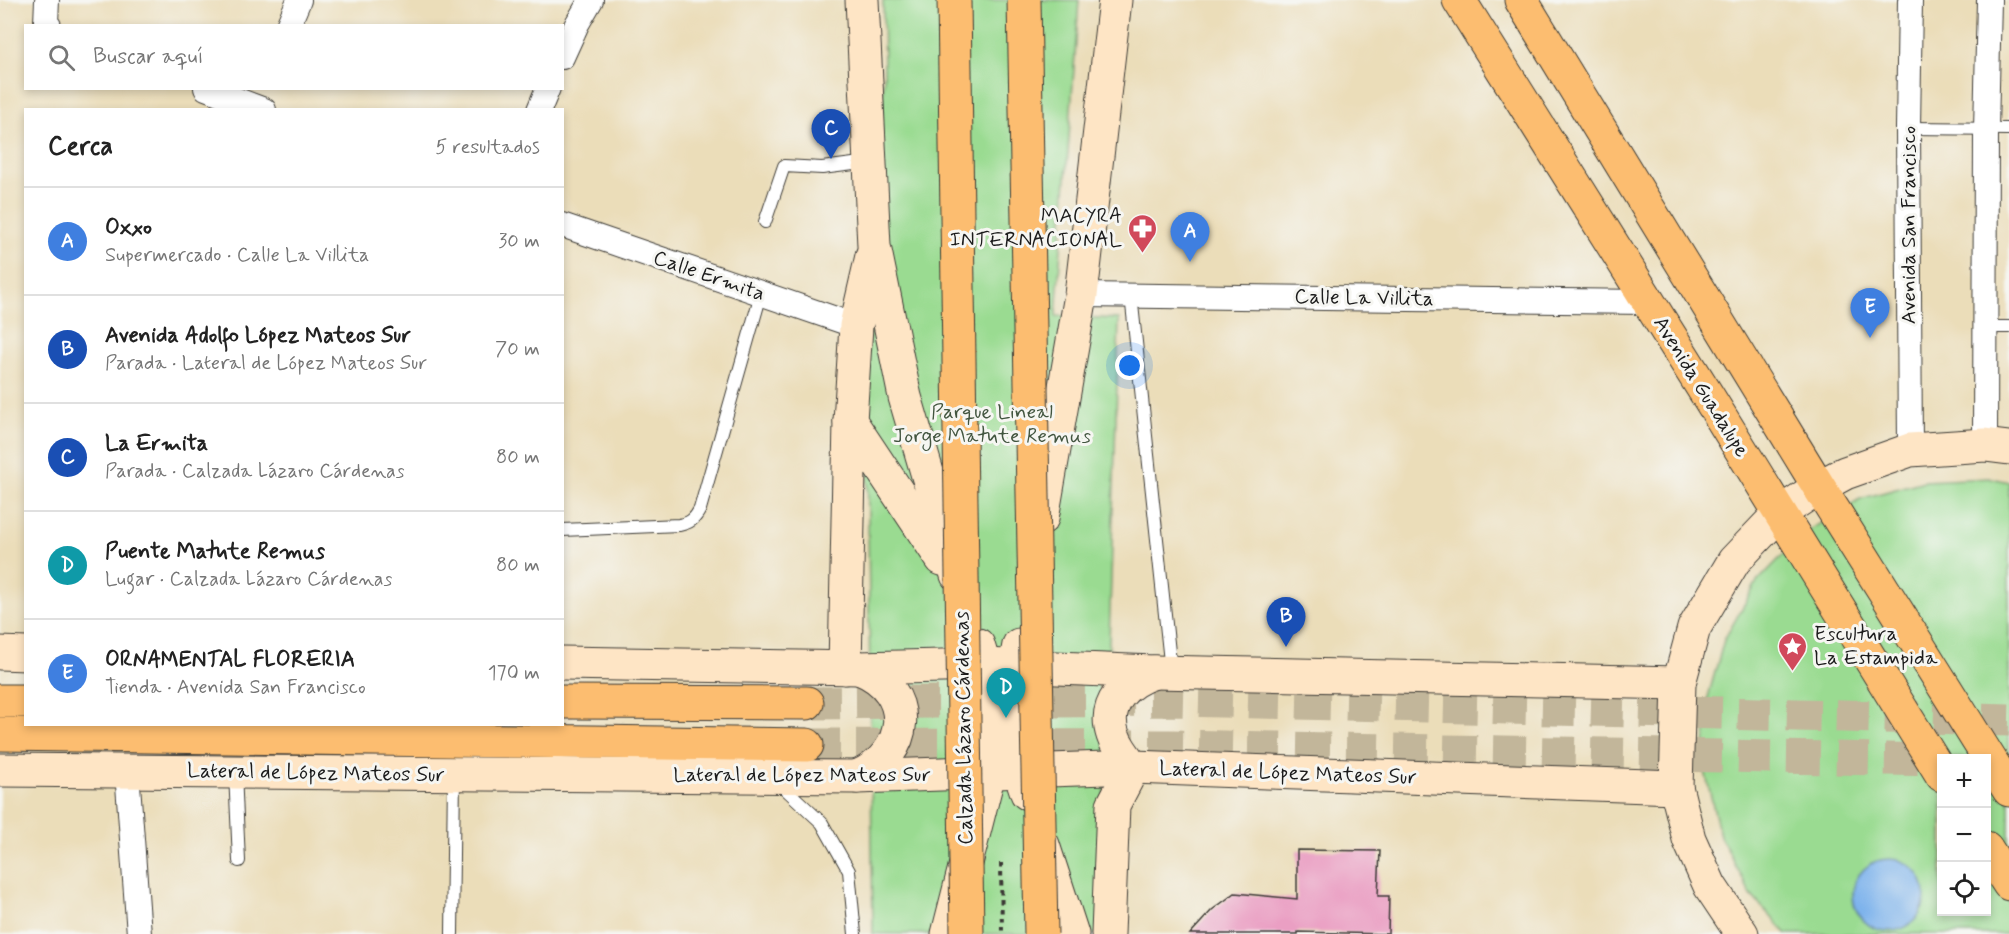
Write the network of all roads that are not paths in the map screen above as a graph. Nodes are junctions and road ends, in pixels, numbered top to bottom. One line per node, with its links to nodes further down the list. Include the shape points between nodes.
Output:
1 (300, 0): 11 (street)
2 (591, 0): 12 (street)
3 (862, 0): 19 (main road, Calzada Lázaro Cárdenas)
4 (954, 0): 67 (main road, Calzada Lázaro Cárdenas, bridge)
5 (1024, 0): 68 (main road, bridge)
6 (1459, 0): 26 (main road, Avenida Guadalupe)
7 (1521, 0): 32 (main road)
8 (1910, 0): 17 (street, Avenida San Francisco)
9 (1989, 0): 18 (street)
10 (1111, 8): 24 (main road, Calzada Lázaro Cárdenas)
11 (289, 24)
12 (564, 53)
13 (213, 90): 15 (street)
14 (547, 90): 16 (street)
15 (256, 103)
16 (539, 108)
17 (1908, 128): 18 (lane); 31 (street, Avenida San Francisco)
18 (1997, 129): 28 (street)
19 (870, 162): 20 (lane, via 822,168 784,166); 22 (main road, Calzada Lázaro Cárdenas)
20 (765, 222)
21 (564, 226): 23 (street, Calle Ermita)
22 (874, 246): 27 (main road); 35 (main road, Calzada Lázaro Cárdenas, via 905,397)
23 (761, 294): 27 (street, Calle Ermita); 34 (lane, via 695,518 679,525)
24 (1081, 294): 25 (street, Calle La Villita); 39 (main road, Calzada Lázaro Cárdenas)
25 (1131, 295): 26 (street, Calle La Villita); 41 (lane)
26 (1648, 302): 33 (main road, Avenida Guadalupe)
27 (856, 326): 29 (main road)
28 (1997, 327): 30 (street)
29 (850, 421): 35 (main road); 40 (main road)
30 (1997, 447): 31 (main road)
31 (1910, 450): 32 (main road, via 1845,473)
32 (1819, 487): 33 (main road); 59 (main road)
33 (1780, 513): 42 (main road, via 1734,561 1722,580 1694,628); 50 (main road, Avenida Guadalupe)
34 (564, 530)
35 (961, 587): 39 (main road, Calzada Lázaro Cárdenas)
36 (0, 653): 37 (main road)
37 (24, 654)
38 (564, 663): 40 (main road)
39 (1000, 666): 40 (main road); 41 (main road); 54 (main road, Calzada Lázaro Cárdenas)
40 (852, 668): 57 (main road, via 873,674 885,683 899,709 900,724 886,756)
41 (1163, 673): 42 (main road); 49 (main road, via 1140,677 1128,684 1112,708 1113,735)
42 (1679, 683): 58 (main road)
43 (0, 701): 44 (main road)
44 (24, 701)
45 (564, 702): 46 (main road)
46 (807, 703)
47 (0, 734): 48 (main road)
48 (807, 745)
49 (1133, 767): 54 (main road, Lateral de López Mateos Sur); 58 (main road, Lateral de López Mateos Sur); 70 (main road, via 1113,805)
50 (1937, 768)
51 (0, 770): 52 (main road, Lateral de López Mateos Sur)
52 (127, 771): 53 (main road, Lateral de López Mateos Sur); 63 (street)
53 (235, 771): 55 (main road, Lateral de López Mateos Sur); 61 (lane)
54 (1005, 772): 57 (main road, Lateral de López Mateos Sur); 66 (main road, Calzada Lázaro Cárdenas); 69 (main road, Calzada Lázaro Cárdenas)
55 (454, 774): 56 (main road, Lateral de López Mateos Sur); 64 (lane)
56 (772, 777): 57 (main road, Lateral de López Mateos Sur); 65 (lane, via 822,823 849,871)
57 (857, 777)
58 (1676, 787): 71 (main road, via 1689,839 1710,886)
59 (2009, 790)
60 (1991, 856): 62 (main road)
61 (239, 861)
62 (2009, 884)
63 (139, 934)
64 (452, 934)
65 (855, 934)
66 (948, 934)
67 (967, 934)
68 (1041, 934)
69 (1071, 934)
70 (1108, 934)
71 (1742, 934)

